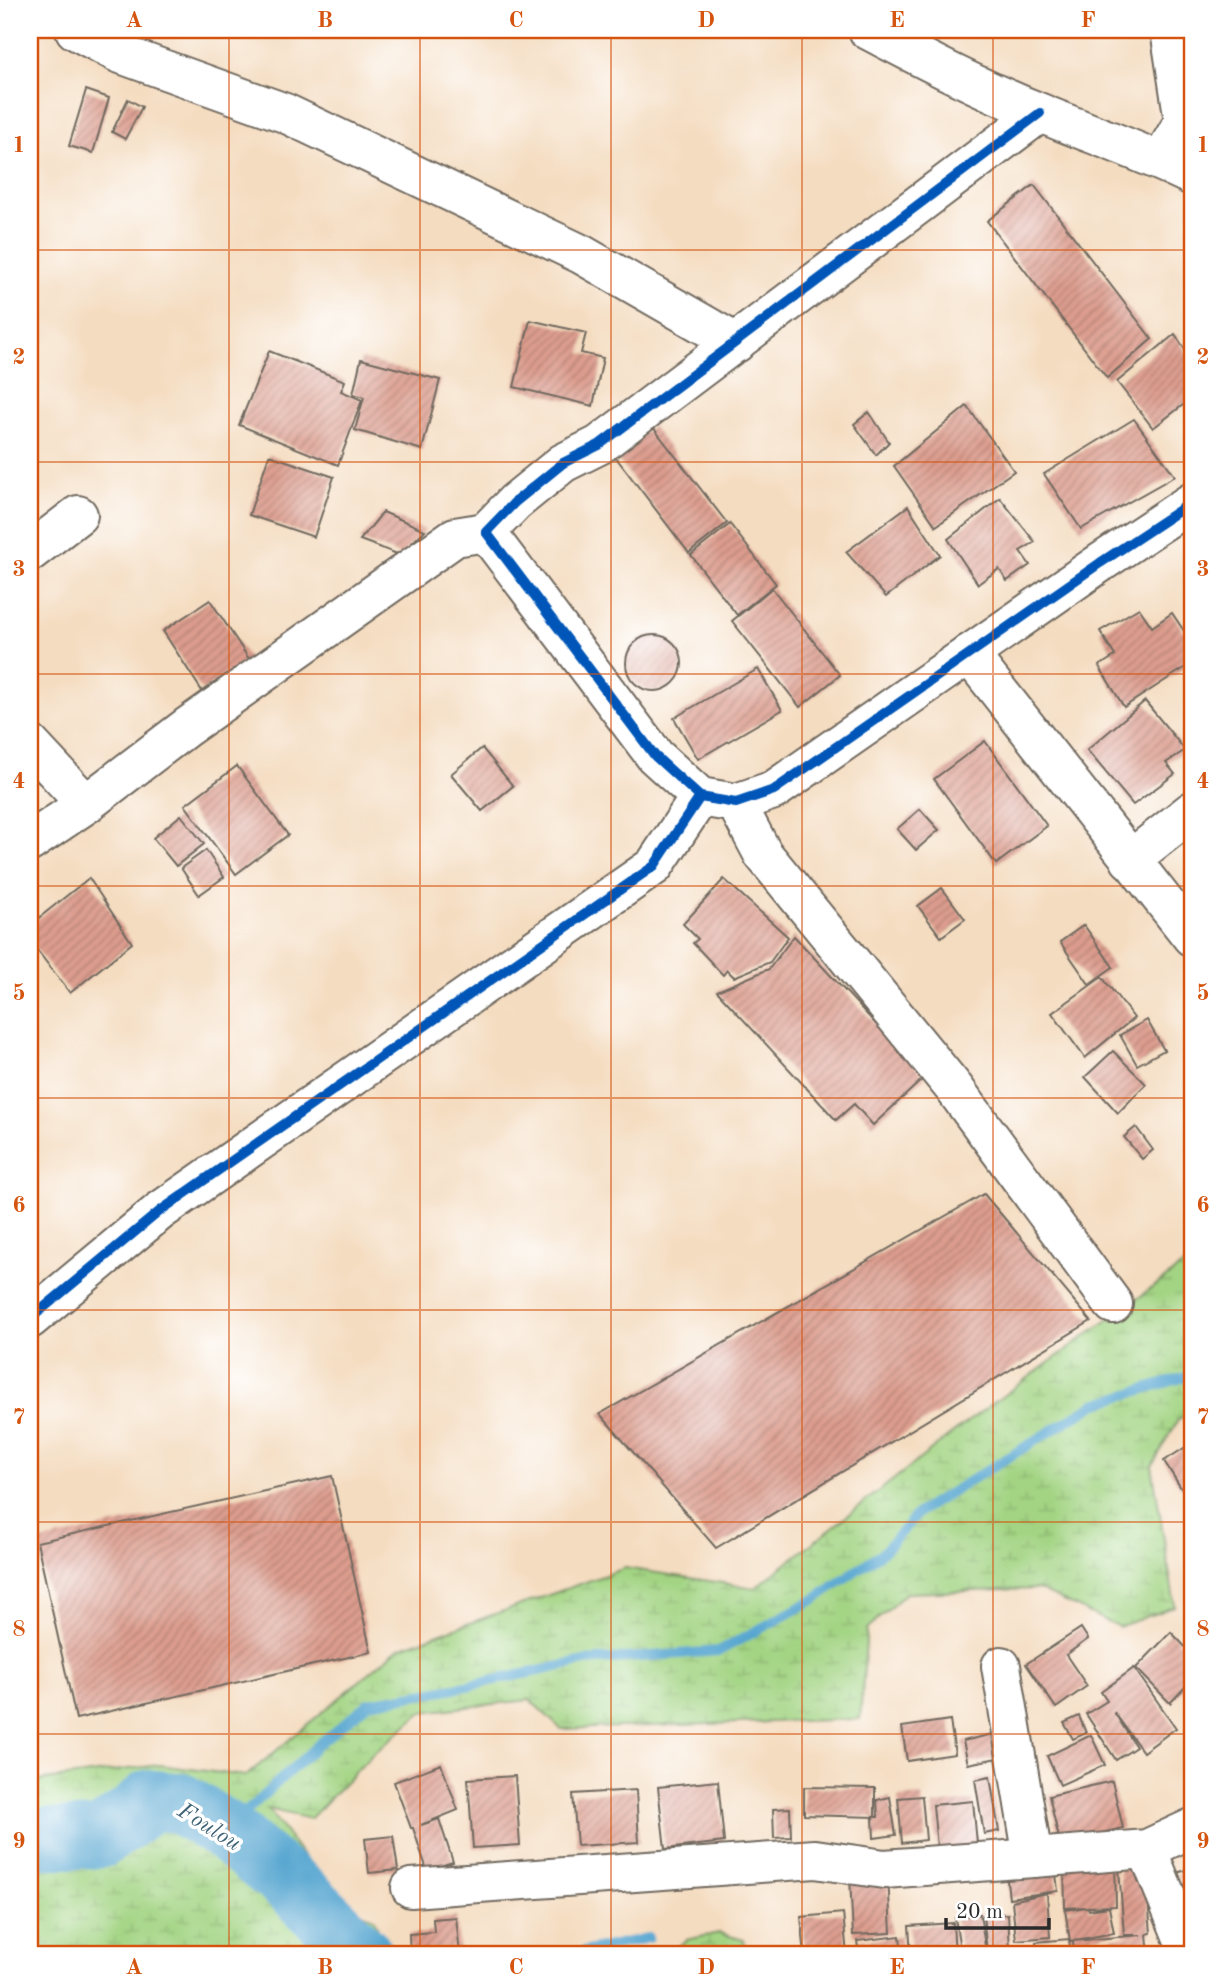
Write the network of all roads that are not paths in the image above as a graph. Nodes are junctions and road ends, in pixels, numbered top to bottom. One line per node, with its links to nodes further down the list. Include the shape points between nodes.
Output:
1 (75, 30): 6 (street, via 118,53 285,113 581,254)
2 (868, 30): 4 (street)
3 (1170, 30): 5 (street, via 1184,121)
4 (1040, 113): 5 (street); 6 (street)
5 (1177, 168)
6 (736, 343): 9 (street, via 598,445 563,463)
7 (1192, 502): 11 (street)
8 (78, 515): 10 (street)
9 (486, 532): 13 (street, via 656,756); 14 (street, via 455,537)
10 (30, 552)
11 (969, 654): 13 (street, via 774,790); 17 (street)
12 (30, 744): 14 (street)
13 (718, 800): 19 (street, via 954,1088); 20 (street, via 654,866 160,1211)
14 (86, 804): 16 (street)
15 (1192, 811): 17 (street)
16 (30, 842)
17 (1130, 860): 18 (street)
18 (1192, 937)
19 (1113, 1304)
20 (30, 1319)
21 (1002, 1666): 24 (street)
22 (1192, 1828): 23 (street)
23 (1147, 1849): 24 (street); 26 (street)
24 (1033, 1858): 25 (street, via 884,1869 815,1859)
25 (411, 1888)
26 (1190, 1955)

